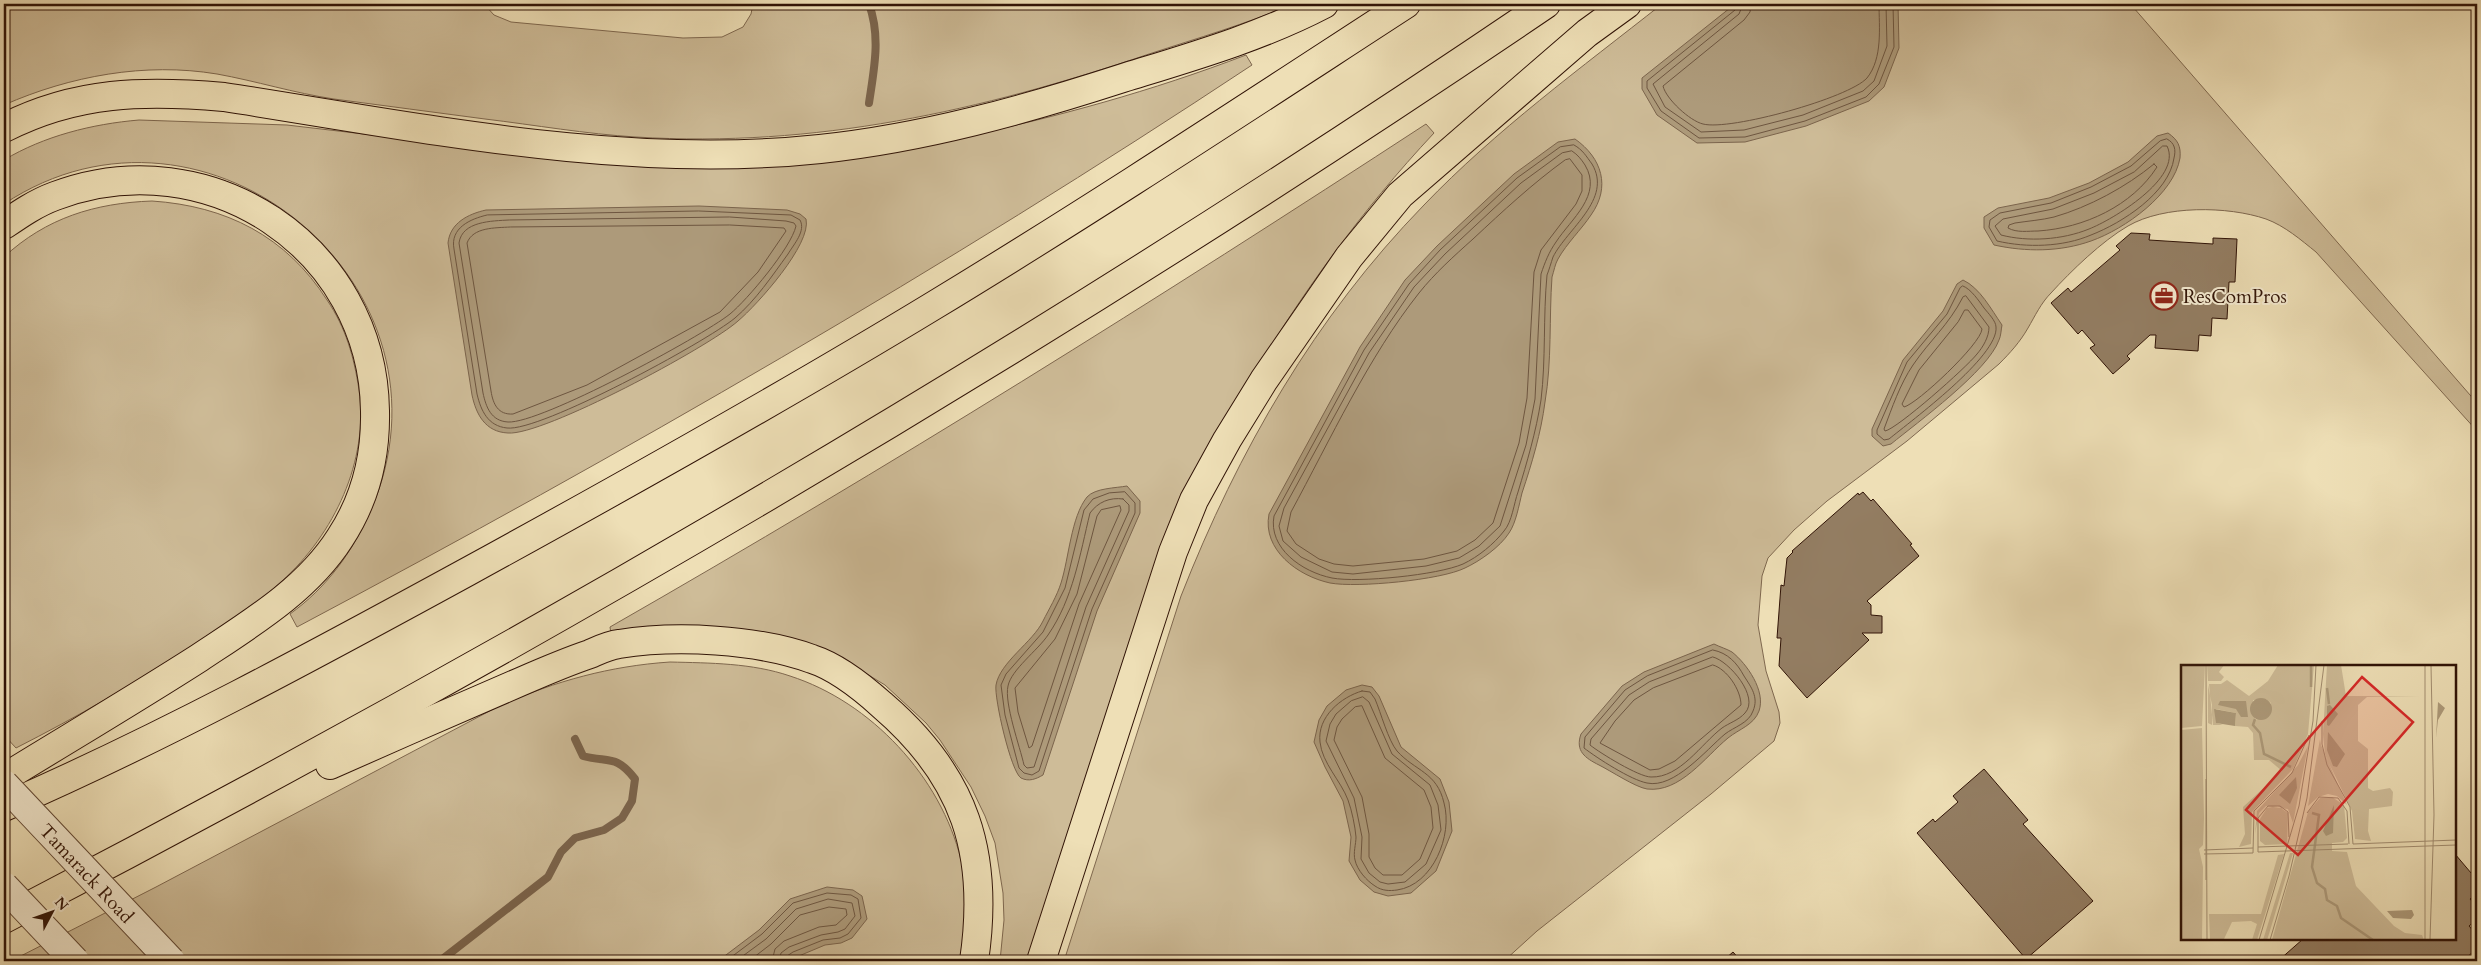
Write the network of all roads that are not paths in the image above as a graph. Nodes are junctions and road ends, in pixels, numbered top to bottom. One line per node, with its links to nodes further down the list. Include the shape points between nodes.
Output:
1 (1324, 4): 5 (highway, via 1223,47 1045,104 927,133 820,149 663,155 582,149 224,97 170,93 133,93 70,102 40,111)
2 (1406, 4): 9 (highway, via 1087,211 755,411 355,633 117,755)
3 (1546, 4): 10 (highway, via 1226,215 848,450 490,658)
4 (1627, 4): 16 (highway, via 1587,33 1400,195 1349,257 1227,440 1194,500 1173,552)
5 (4, 128)
6 (4, 225): 7 (highway, via 32,206 56,196 106,183 172,183 217,193 246,205 272,219 315,255 346,299 359,325 374,377 376,422 370,471 361,498 338,541 309,576 272,608 226,640)
7 (4, 778)
8 (4, 784): 14 (street, Tamarack Road, bridge)
9 (4, 808)
10 (141, 848): 12 (highway); 15 (highway, via 560,664 617,644 699,640 783,650 814,659 847,678 901,721 942,773 959,802 972,837 979,908)
11 (4, 886): 13 (street, bridge)
12 (4, 919)
13 (74, 961)
14 (171, 961)
15 (974, 961)
16 (1041, 961)

